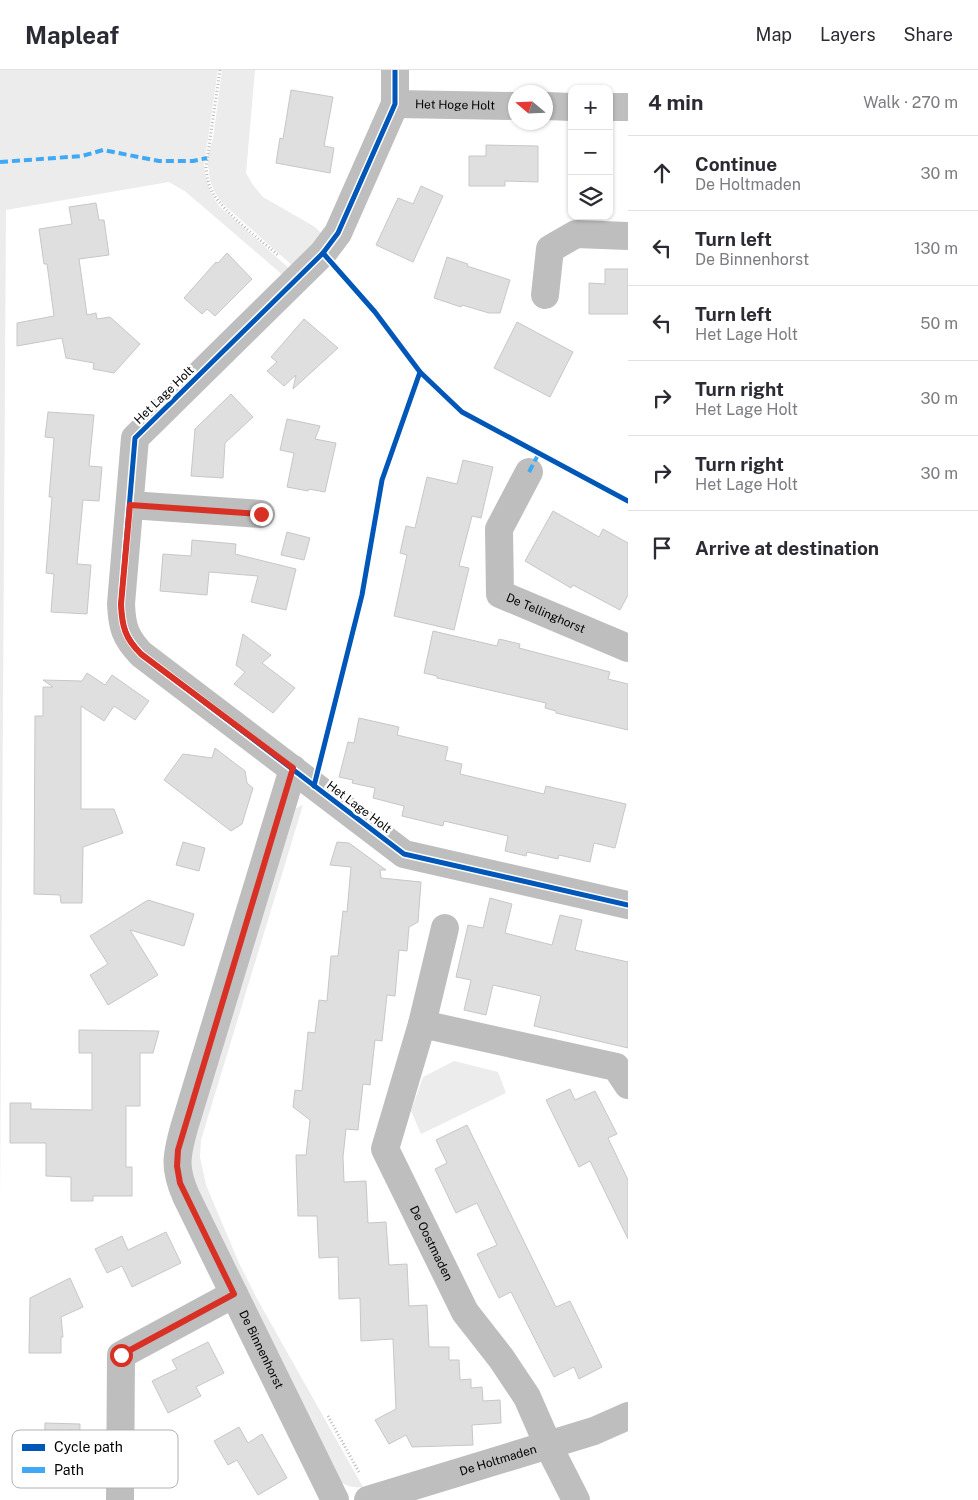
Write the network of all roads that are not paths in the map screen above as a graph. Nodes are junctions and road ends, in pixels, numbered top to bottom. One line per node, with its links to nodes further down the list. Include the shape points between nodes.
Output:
1 (396, 70): 2 (street, Het Lage Holt)
2 (395, 104): 3 (street, Het Hoge Holt); 11 (street, Het Lage Holt, via 338,233 323,252 134,438)
3 (508, 106)
4 (553, 106): 5 (street)
5 (568, 107)
6 (613, 107): 7 (street)
7 (628, 107)
8 (628, 236): 9 (street, via 576,234 550,249)
9 (544, 295)
10 (529, 472): 13 (street, De Tellinghorst, via 499,530 500,594)
11 (130, 505): 12 (street); 14 (street, Het Lage Holt, via 121,604 125,633 141,654)
12 (261, 514)
13 (628, 648)
14 (293, 768): 15 (street, Het Lage Holt, via 404,854); 19 (street, De Binnenhorst, via 178,1150 180,1183)
15 (626, 897)
16 (445, 928): 17 (street, De Oostmaden)
17 (422, 1024): 18 (street, via 616,1067); 22 (street, De Oostmaden, via 385,1149 465,1312 527,1397)
18 (628, 1084)
19 (234, 1294): 21 (street, via 121,1355); 24 (street, De Binnenhorst)
20 (628, 1416): 22 (street, De Holtmaden, via 594,1431)
21 (120, 1430)
22 (548, 1445): 23 (street, De Holtmaden); 25 (street, De Oostmaden)
23 (372, 1499)
24 (335, 1500)
25 (576, 1500)

